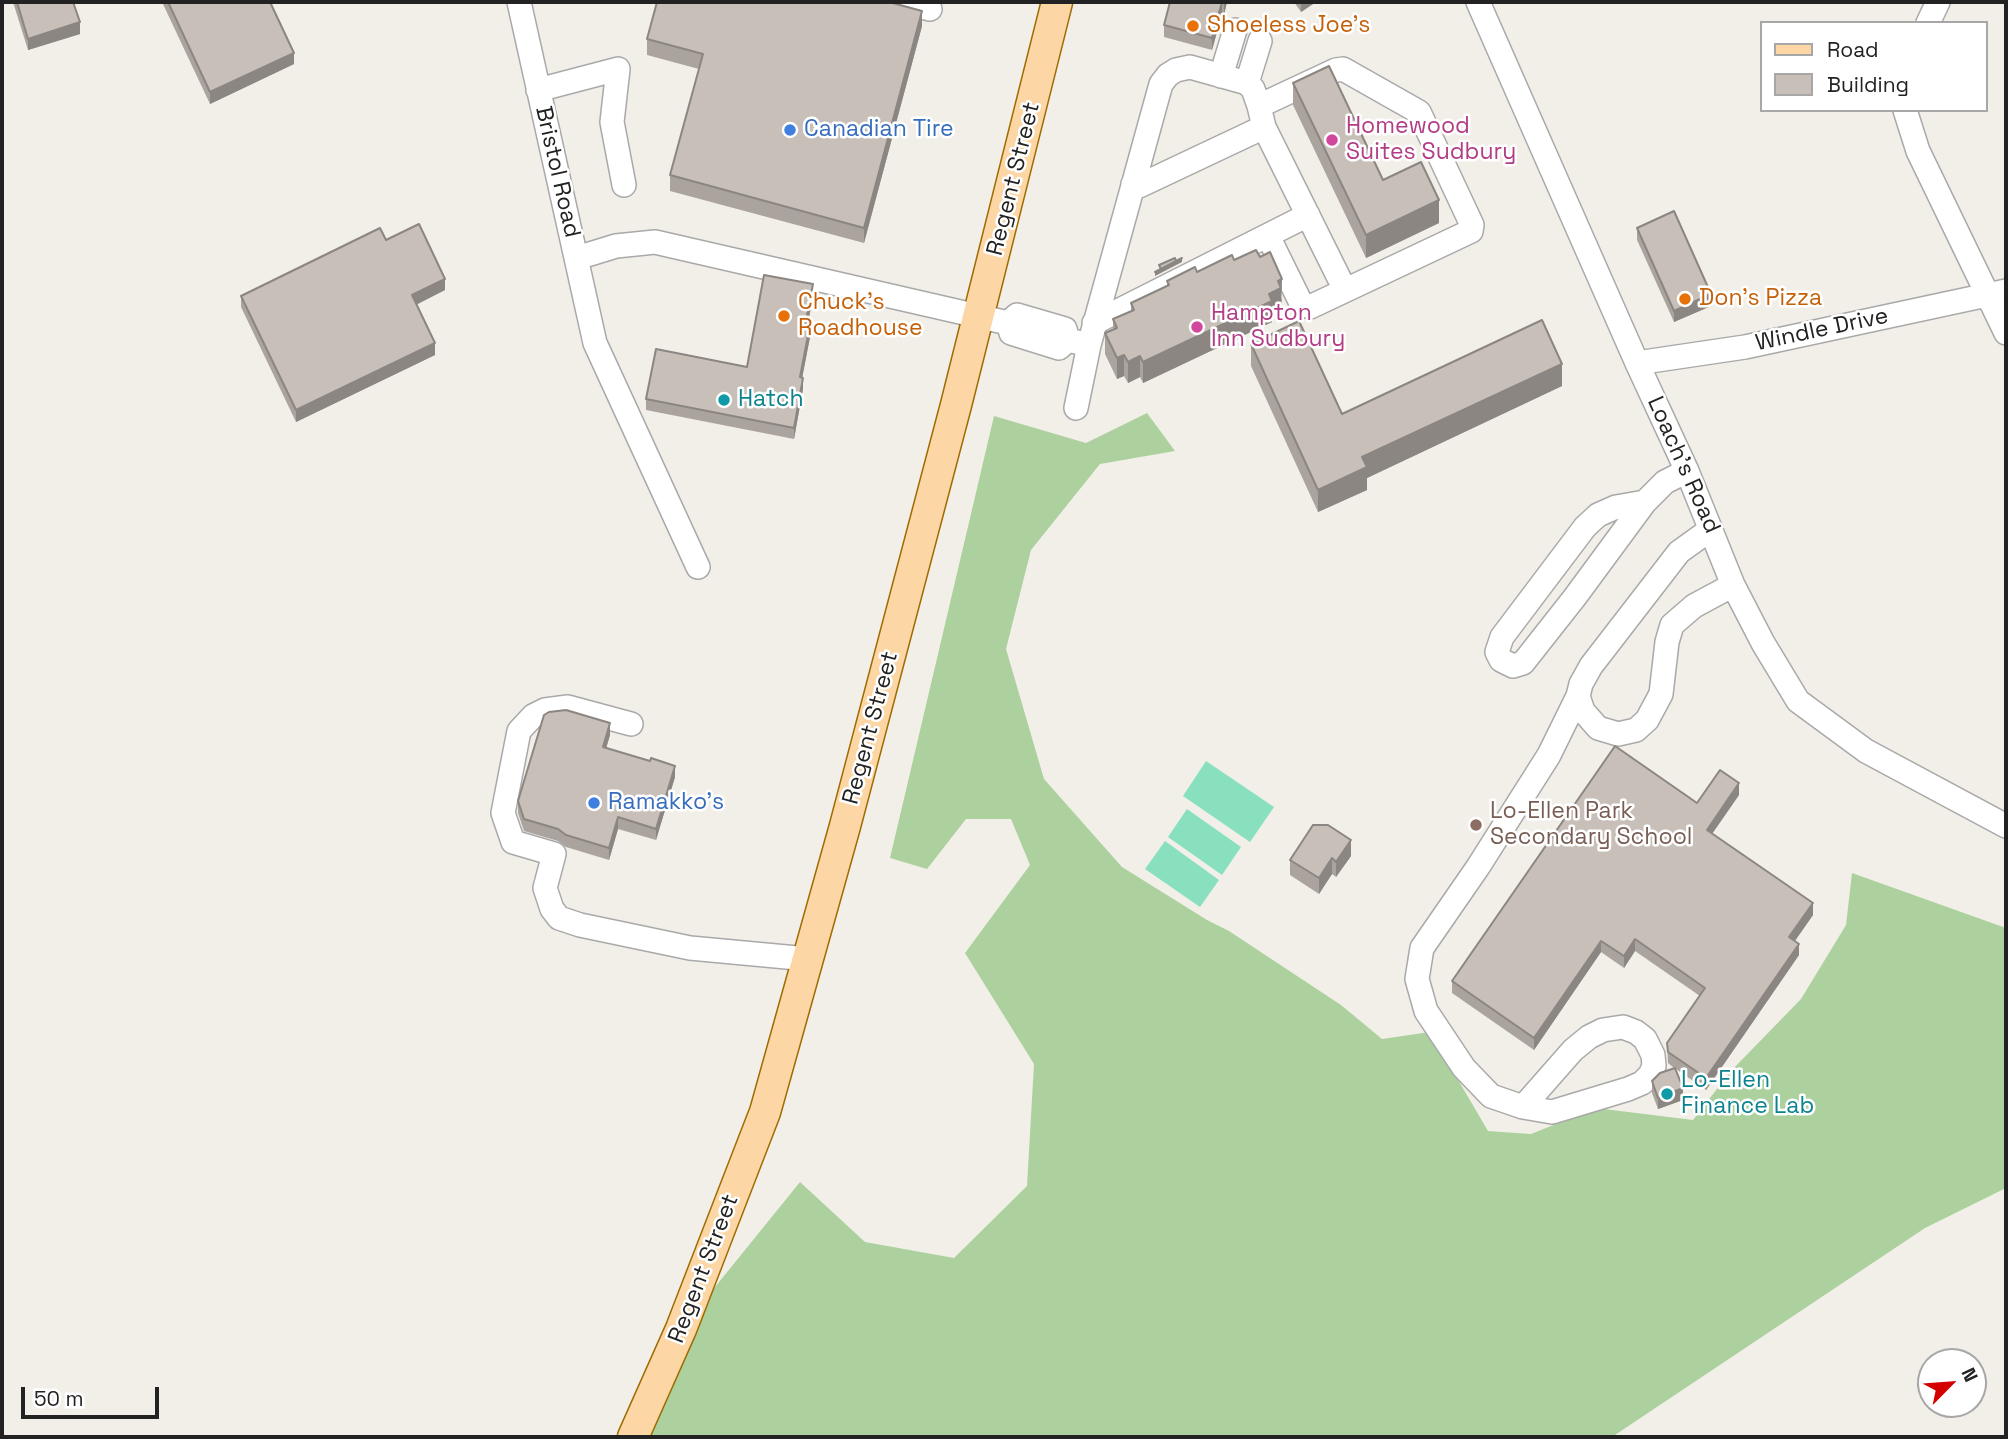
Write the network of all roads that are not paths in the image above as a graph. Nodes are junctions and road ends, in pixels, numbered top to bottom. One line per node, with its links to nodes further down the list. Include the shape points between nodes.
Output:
1 (519, 2): 12 (street, Bristol Road)
2 (901, 2): 6 (street)
3 (1057, 2): 22 (main road, Regent Street)
4 (1478, 2): 25 (street, Loach's Road)
5 (1938, 2): 7 (street)
6 (930, 9)
7 (1929, 21)
8 (1235, 30): 10 (street)
9 (1260, 41): 11 (street)
10 (1221, 76): 11 (street); 15 (street, via 1190,67 1168,75 1161,84)
11 (1247, 83): 14 (street)
12 (538, 90): 16 (street, via 618,69 612,122); 19 (street, Bristol Road)
13 (1906, 112): 21 (street, via 1918,151)
14 (1262, 117): 15 (street, via 1139,186); 17 (street); 20 (street, via 1343,69 1419,111 1471,231)
15 (1133, 184): 24 (street)
16 (624, 185)
17 (1308, 215): 18 (street); 20 (street)
18 (1268, 236): 20 (street, via 1301,303 1310,307); 24 (street)
19 (577, 258): 22 (street, via 616,246 655,242); 30 (street, Bristol Road, via 595,343)
20 (1345, 290)
21 (1997, 293): 23 (street); 25 (street, Windle Drive, via 1745,347)
22 (994, 320): 24 (street, via 1011,333 1059,348); 35 (main road, Regent Street)
23 (2006, 333)
24 (1084, 336): 26 (street)
25 (1637, 363): 27 (street, Loach's Road)
26 (1076, 408)
27 (1687, 471): 28 (street, via 1665,482); 29 (street, Loach's Road)
28 (1645, 502): 28 (street, via 1523,663 1517,666 1502,660 1497,652 1502,637 1585,527 1616,507)
29 (1711, 528): 31 (street, Loach's Road); 32 (street, via 1679,552 1591,666)
30 (698, 567)
31 (1733, 585): 32 (street, via 1694,606 1672,625 1661,694 1636,730 1618,734 1598,728 1583,711); 34 (street, Loach's Road, via 1798,701 1866,751)
32 (1578, 696): 36 (street, via 1549,755 1422,948 1417,979 1426,1011 1464,1068 1491,1096)
33 (631, 724): 35 (street, via 568,707 545,710 519,731 503,813 513,842 554,854 545,888 552,909 559,918 580,925 690,948)
34 (2006, 826)
35 (808, 959): 37 (main road, Regent Street, via 765,1112)
36 (1523, 1107): 36 (street, via 1552,1112 1628,1090 1650,1075 1653,1055 1636,1032 1623,1027 1603,1030 1573,1050)
37 (634, 1437)

